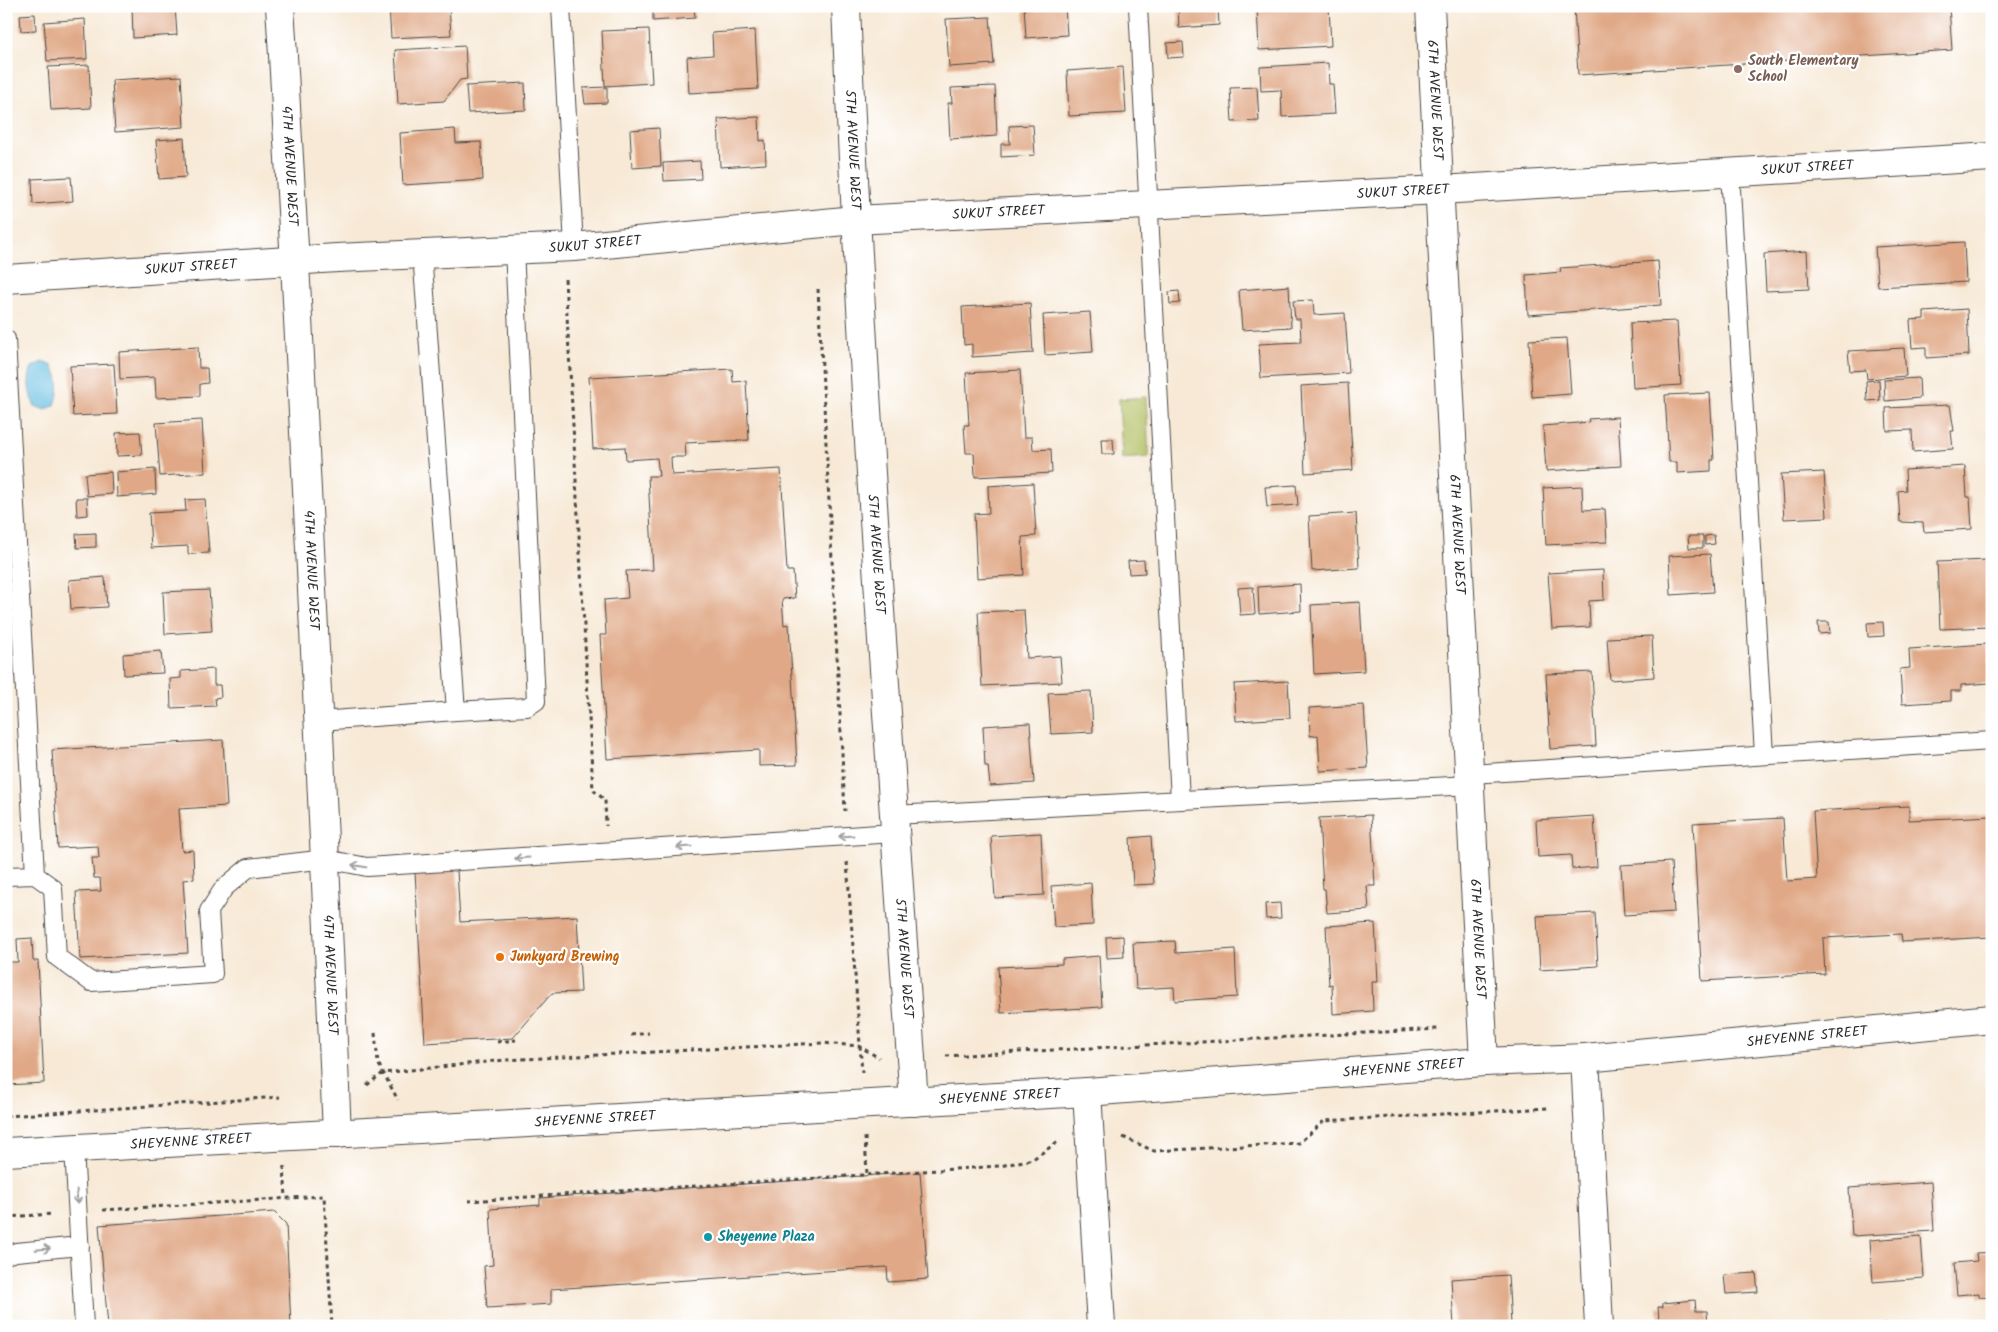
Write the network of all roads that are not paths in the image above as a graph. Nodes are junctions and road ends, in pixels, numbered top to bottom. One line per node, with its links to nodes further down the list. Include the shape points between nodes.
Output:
1 (280, 6): 14 (street, 4TH AVENUE WEST)
2 (561, 6): 11 (lane)
3 (846, 6): 10 (street, 5TH AVENUE WEST)
4 (1138, 6): 9 (lane)
5 (1430, 6): 8 (street, 6TH AVENUE WEST)
6 (1992, 157): 7 (street, SUKUT STREET)
7 (1730, 172): 8 (street, SUKUT STREET); 20 (lane)
8 (1440, 190): 9 (street, SUKUT STREET); 21 (street, 6TH AVENUE WEST)
9 (1148, 204): 10 (street, SUKUT STREET); 22 (lane)
10 (855, 220): 11 (street, SUKUT STREET); 23 (street, 5TH AVENUE WEST)
11 (574, 247): 12 (street, SUKUT STREET)
12 (514, 249): 13 (street, SUKUT STREET); 17 (lane, via 536,701 527,707)
13 (422, 254): 14 (street, SUKUT STREET); 17 (lane)
14 (296, 261): 15 (street, SUKUT STREET); 18 (street, 4TH AVENUE WEST)
15 (6, 279)
16 (6, 340): 25 (lane)
17 (456, 712): 18 (lane)
18 (319, 721): 24 (street, 4TH AVENUE WEST)
19 (1992, 742): 20 (lane)
20 (1764, 755): 21 (lane)
21 (1471, 779): 22 (lane); 29 (street, 6TH AVENUE WEST)
22 (1180, 800): 23 (lane)
23 (894, 824): 24 (lane, one-way to 24, via 846,836 367,867); 31 (street, 5TH AVENUE WEST)
24 (326, 859): 25 (lane, via 248,868 224,888 209,911 213,974 91,982 57,957 54,888); 32 (street, 4TH AVENUE WEST)
25 (35, 875): 26 (lane)
26 (6, 876)
27 (1992, 1019): 28 (street, SHEYENNE STREET)
28 (1586, 1058): 29 (street, SHEYENNE STREET); 39 (street)
29 (1484, 1062): 30 (street, SHEYENNE STREET)
30 (1087, 1092): 31 (street, SHEYENNE STREET); 38 (street)
31 (914, 1102): 32 (street, SHEYENNE STREET)
32 (337, 1134): 33 (street, SHEYENNE STREET)
33 (74, 1148): 34 (street, SHEYENNE STREET); 35 (lane, one-way to 35)
34 (6, 1152)
35 (80, 1246): 36 (lane, one-way to 35); 37 (lane)
36 (6, 1255)
37 (84, 1326)
38 (1101, 1326)
39 (1599, 1326)

